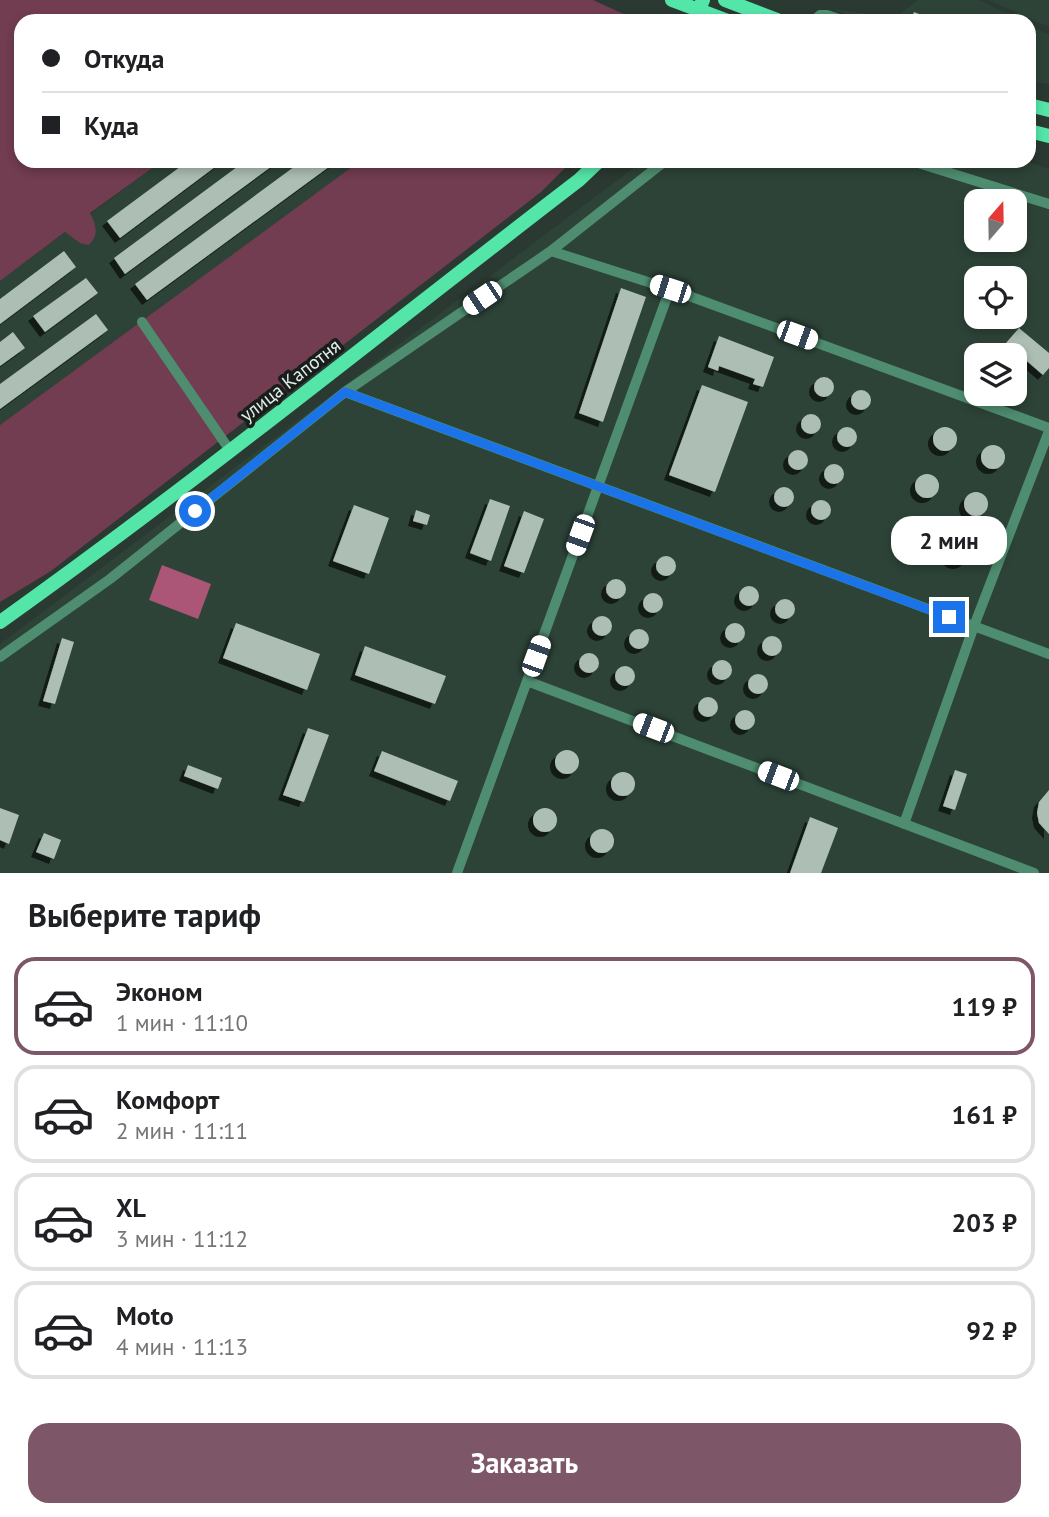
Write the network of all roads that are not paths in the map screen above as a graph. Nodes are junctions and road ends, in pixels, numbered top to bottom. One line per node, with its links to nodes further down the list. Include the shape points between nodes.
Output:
1 (672, 0): 3 (main road)
2 (725, 0): 4 (main road)
3 (698, 10)
4 (762, 14)
5 (592, 168): 14 (main road, улица Капотня)
6 (656, 168): 9 (lane)
7 (934, 168): 8 (lane)
8 (1049, 204)
9 (551, 251): 10 (lane); 12 (lane)
10 (670, 289): 13 (lane); 15 (lane)
11 (142, 322): 14 (lane)
12 (345, 392): 15 (lane); 19 (lane, via 110,579)
13 (1049, 430): 17 (lane)
14 (231, 452): 16 (main road, улица Капотня)
15 (598, 486): 17 (lane); 20 (lane)
16 (0, 622)
17 (974, 626): 18 (lane); 21 (lane)
18 (1049, 654)
19 (0, 657)
20 (527, 681): 21 (lane); 22 (lane)
21 (904, 824): 23 (lane)
22 (457, 873)
23 (1034, 873)

